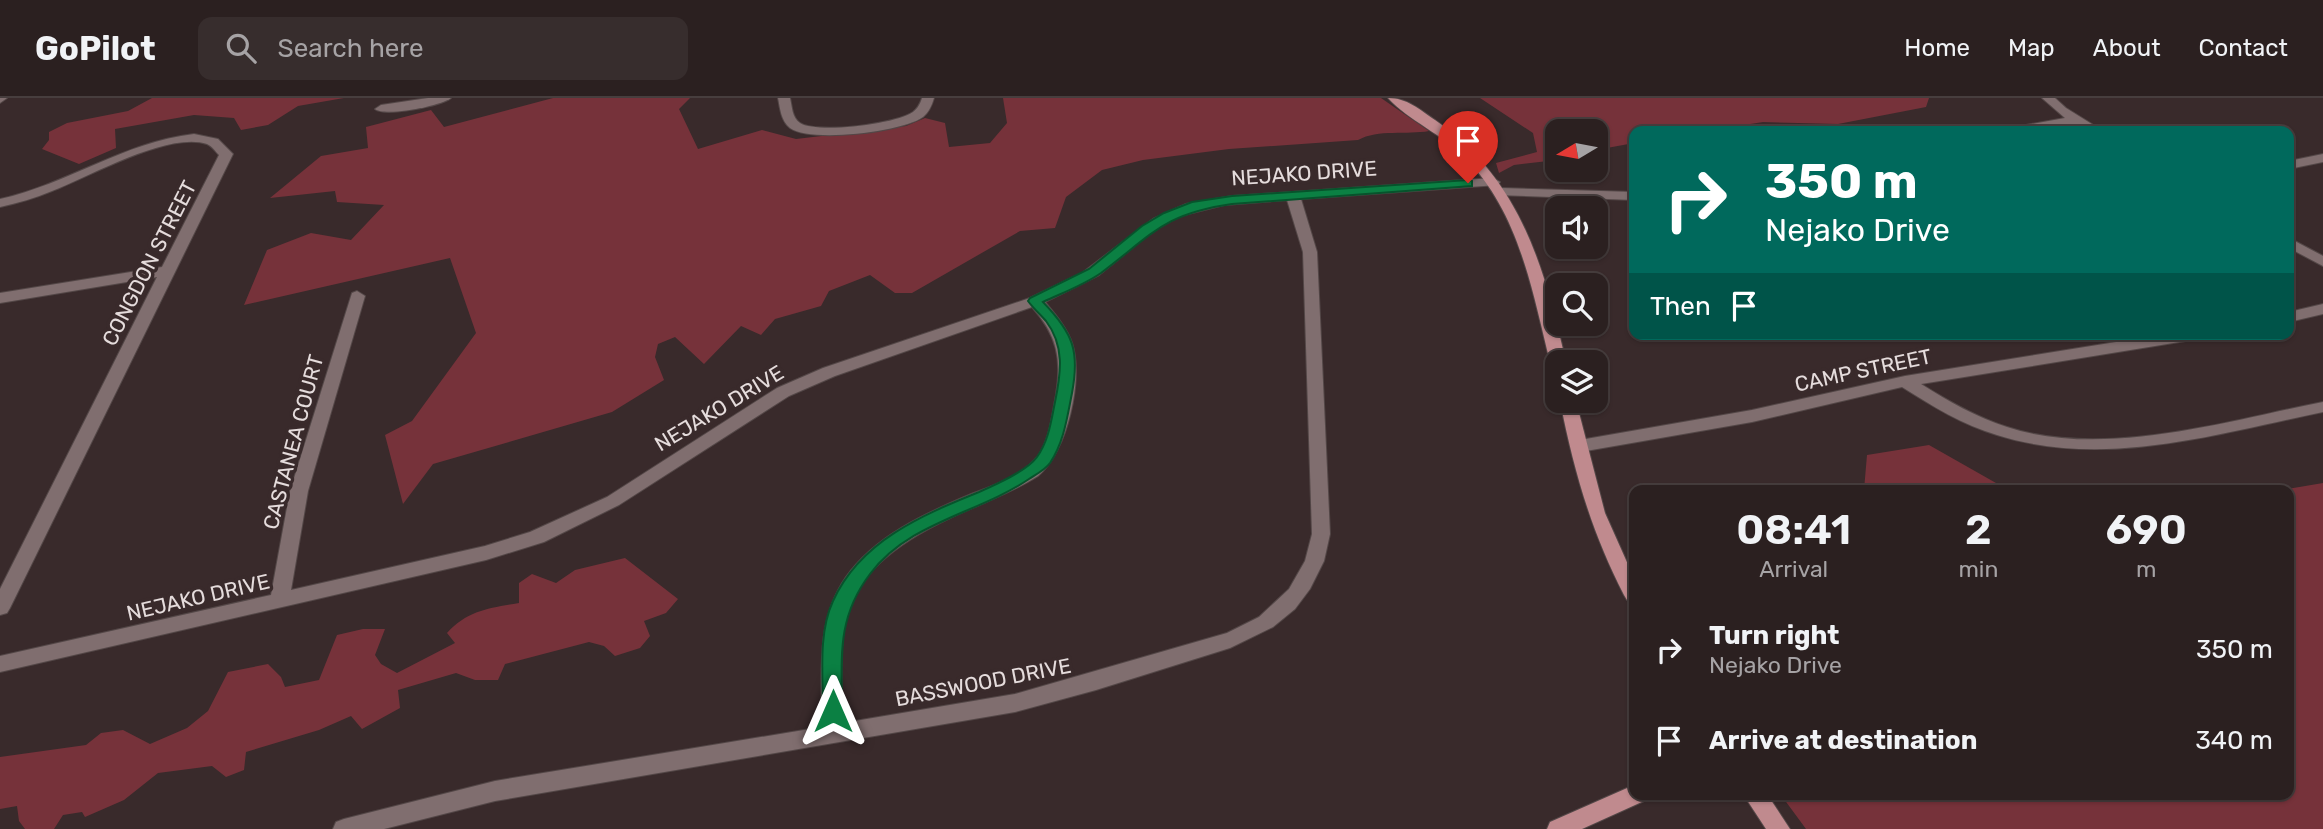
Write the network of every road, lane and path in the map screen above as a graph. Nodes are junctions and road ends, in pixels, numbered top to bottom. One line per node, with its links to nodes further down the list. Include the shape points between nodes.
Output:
1 (445, 98): 6 (street)
2 (783, 98): 3 (street, via 787,117 795,126 812,131 898,123 917,115)
3 (928, 98)
4 (1394, 98): 12 (main road, via 1448,135)
5 (2048, 98): 7 (street)
6 (382, 108)
7 (2076, 120): 8 (street); 9 (street)
8 (2043, 126)
9 (2087, 126)
10 (2323, 158): 11 (street)
11 (2294, 164)
12 (1497, 187): 13 (street, NEJAKO DRIVE); 14 (street, NEJAKO DRIVE); 25 (main road, via 1526,245)
13 (1293, 196): 21 (street, NEJAKO DRIVE, via 1197,205 1169,215 1094,272); 34 (street, BASSWOOD DRIVE, via 1310,252 1321,534 1316,563 1298,593 1265,623 1230,640 1067,691)
14 (1629, 197)
15 (0, 203): 18 (street, CONGDON STREET, via 42,191 140,148 183,140 218,145 226,154 225,161)
16 (2294, 245): 17 (street)
17 (2323, 262)
18 (167, 271): 20 (street); 32 (street, CONGDON STREET)
19 (357, 296): 31 (street, CASTANEA COURT, via 299,491)
20 (0, 298)
21 (1035, 301): 31 (street, NEJAKO DRIVE, via 783,392 613,500 537,537); 34 (street, via 1065,342 1070,367 1056,436 1042,463 1006,487 929,519 888,544 865,568 841,602 832,645)
22 (2323, 309): 23 (street)
23 (2294, 316)
24 (2161, 340): 26 (street, CAMP STREET)
25 (1555, 350)
26 (1905, 381): 27 (street, via 1994,428 2049,440 2096,443 2146,441); 29 (street, CAMP STREET, via 1752,416)
27 (2323, 407)
28 (1571, 413): 29 (main road)
29 (1580, 446): 30 (main road, via 1597,513)
30 (1629, 585)
31 (279, 602): 33 (street, NEJAKO DRIVE)
32 (0, 607)
33 (0, 664)
34 (833, 733): 37 (street, BASSWOOD DRIVE, via 495,791)
35 (1629, 797): 38 (main road)
36 (1758, 800): 39 (main road)
37 (344, 829)
38 (1558, 829)
39 (1779, 829)

